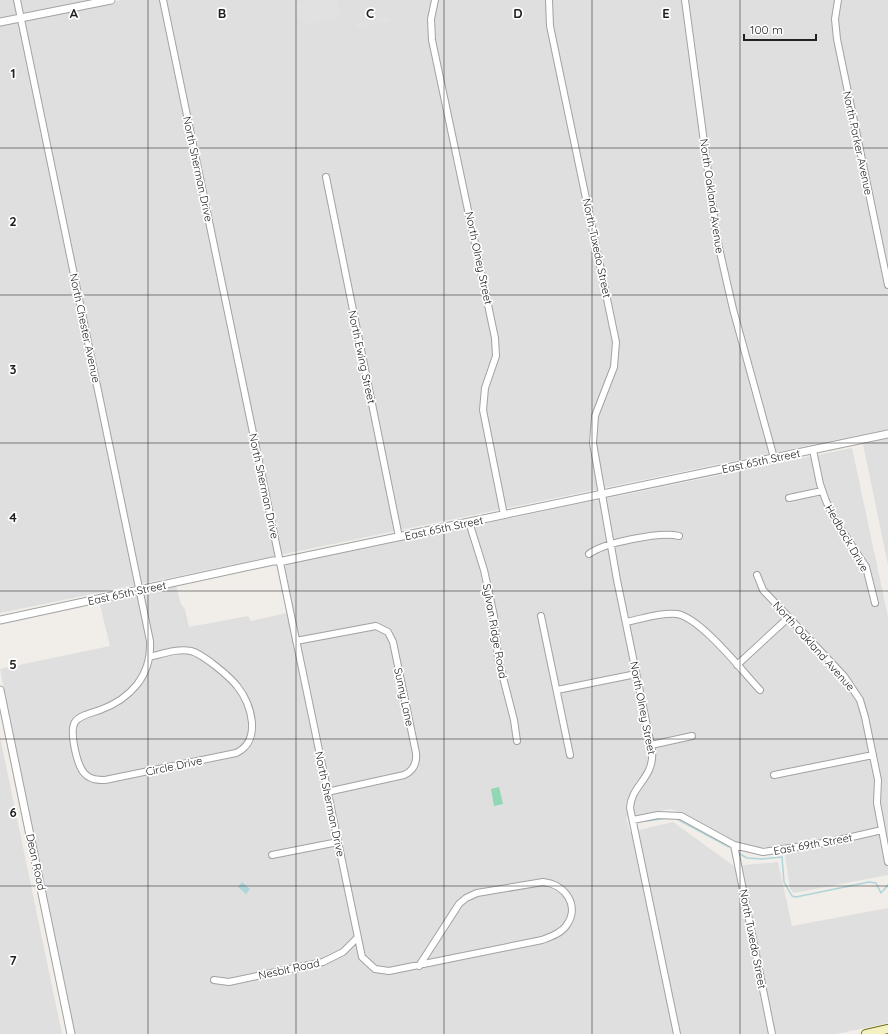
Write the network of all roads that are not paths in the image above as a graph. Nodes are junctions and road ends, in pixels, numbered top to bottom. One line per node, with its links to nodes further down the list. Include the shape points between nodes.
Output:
1 (17, 0): 8 (street, North Chester Avenue)
2 (111, 0): 8 (street)
3 (163, 0): 24 (street, North Sherman Drive)
4 (435, 0): 18 (street, North Olney Street, via 431,19 432,40 495,338 496,356 485,388 484,410)
5 (549, 0): 16 (street, North Tuxedo Street, via 551,31 616,342 614,367 597,410 593,430 593,446)
6 (684, 0): 14 (street, North Oakland Avenue, via 716,239)
7 (838, 0): 11 (street, North Parker Avenue, via 835,19 837,39)
8 (20, 18): 9 (street); 26 (street, North Chester Avenue)
9 (0, 22)
10 (326, 177): 21 (street, North Ewing Street)
11 (888, 285)
12 (888, 434): 13 (street, East 65th Street)
13 (813, 450): 14 (street, East 65th Street); 15 (street, Hedback Drive)
14 (774, 458): 16 (street, East 65th Street)
15 (822, 491): 17 (street); 27 (street, Hedback Drive, via 835,520 866,567)
16 (602, 494): 18 (street, East 65th Street); 22 (street, North Olney Street)
17 (789, 498)
18 (504, 515): 19 (street, East 65th Street)
19 (469, 522): 21 (street, East 65th Street); 40 (street, Sylvan Ridge Road, via 484,570 494,616 498,658)
20 (679, 536): 22 (street, via 662,534)
21 (399, 537): 24 (street, East 65th Street)
22 (611, 545): 23 (street); 31 (street, North Olney Street)
23 (589, 554)
24 (279, 561): 26 (street, East 65th Street); 32 (street, North Sherman Drive)
25 (757, 575): 29 (street, North Oakland Avenue, via 761,587)
26 (140, 591): 30 (street, East 65th Street); 33 (street, North Chester Avenue, via 150,641)
27 (876, 604)
28 (541, 616): 37 (street)
29 (789, 617): 34 (street); 43 (street, North Oakland Avenue, via 854,688 864,711)
30 (0, 620)
31 (626, 622): 34 (street, via 665,614 687,617 701,627); 35 (street, North Olney Street)
32 (296, 641): 46 (street, North Sherman Drive); 46 (street, Sunny Lane, via 376,626 384,629 391,637 398,664 416,753 414,766 404,775)
33 (149, 657): 45 (street, North Chester Avenue, via 143,676 130,694 114,705 81,717 74,725 72,734 80,766 86,775); 45 (street, Circle Drive, via 182,650 192,651 230,678 240,690 248,707 252,731 248,744 236,753)
34 (737, 666): 38 (street)
35 (636, 674): 37 (street); 41 (street, North Olney Street)
36 (0, 690): 57 (street, Dean Road)
37 (557, 690): 42 (street)
38 (760, 690)
39 (692, 736): 41 (street)
40 (517, 741)
41 (651, 744): 47 (street, North Olney Street, via 653,757 650,770 631,802)
42 (570, 755)
43 (873, 755): 44 (street); 48 (street, North Oakland Avenue)
44 (774, 775)
45 (96, 780)
46 (327, 792): 49 (street, North Sherman Drive)
47 (633, 820): 50 (street, East 69th Street, via 662,814 681,816); 58 (street, North Olney Street)
48 (882, 830): 50 (street, East 69th Street, via 778,851 755,851); 52 (street, North Oakland Avenue)
49 (338, 842): 51 (street); 53 (street, North Sherman Drive)
50 (734, 845): 59 (street, North Tuxedo Street)
51 (272, 855)
52 (888, 862)
53 (357, 938): 54 (street, North Sherman Drive, via 362,957 373,968 389,971); 55 (street, Nesbit Road, via 343,952 323,962 229,982)
54 (419, 966): 54 (street, via 542,940 566,926 570,918 570,900 558,886 549,882 477,893 459,904)
55 (214, 980)
56 (888, 1029): 60 (main road)
57 (71, 1034)
58 (677, 1034)
59 (772, 1034)
60 (866, 1034)

